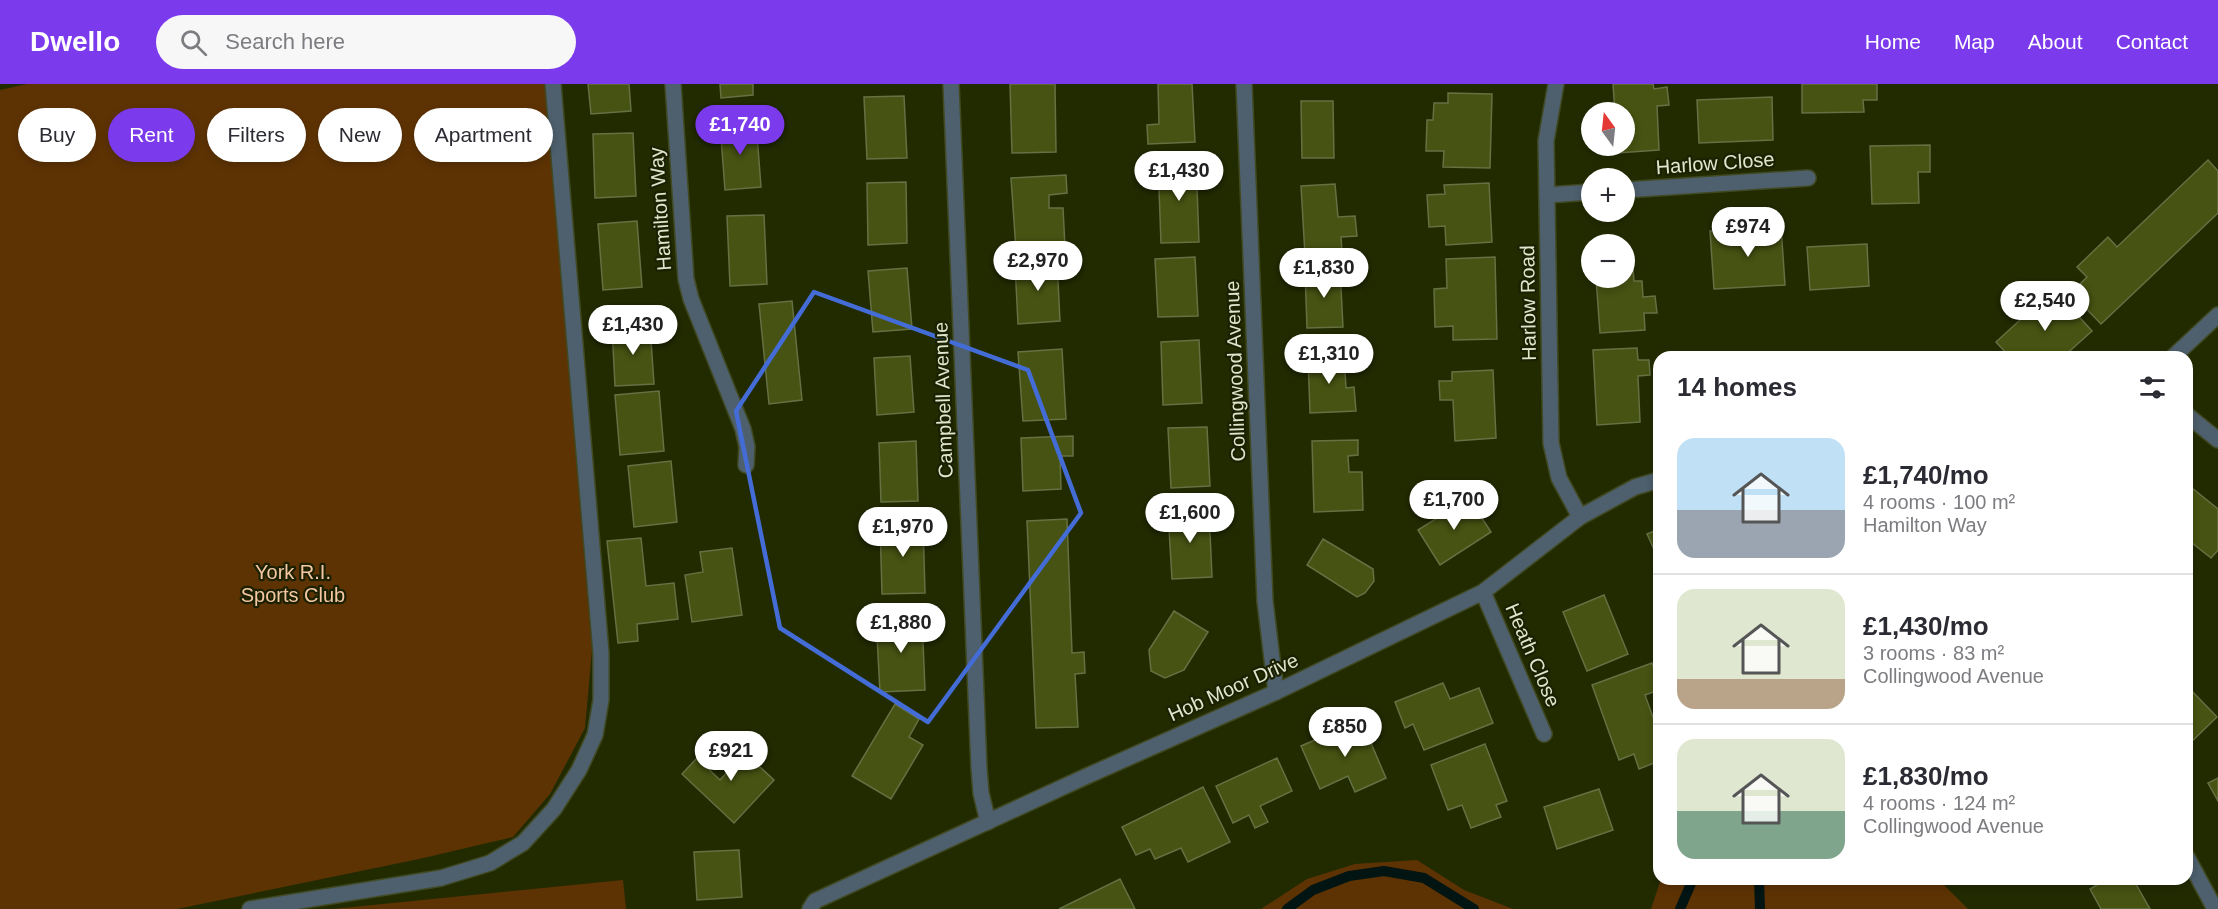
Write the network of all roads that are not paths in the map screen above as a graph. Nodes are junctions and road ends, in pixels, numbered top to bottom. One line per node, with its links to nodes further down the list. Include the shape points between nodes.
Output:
1 (553, 84): 22 (street, via 601,654 601,700 595,735 554,809 523,843 490,863 441,878)
2 (673, 84): 14 (street, Hamilton Way, via 686,279 743,429)
3 (951, 84): 20 (street, Campbell Avenue, via 979,768)
4 (1244, 84): 18 (street, Collingwood Avenue, via 1265,602)
5 (1556, 84): 9 (street, Harlow Road, via 1546,141)
6 (1808, 178): 7 (street, Harlow Close)
7 (1635, 189)
8 (1581, 193): 9 (street)
9 (1547, 195): 16 (street, Harlow Road, via 1551,444 1559,478)
10 (2218, 315): 11 (street)
11 (2179, 351)
12 (2193, 420): 13 (street)
13 (2218, 440)
14 (746, 465)
15 (1653, 482): 16 (street, Hob Moor Drive, via 1635,487)
16 (1580, 517): 17 (street, Hob Moor Drive)
17 (1484, 592): 18 (street, Hob Moor Drive); 19 (street, Heath Close)
18 (1276, 692): 20 (street, Hob Moor Drive)
19 (1544, 734)
20 (988, 822): 23 (street, Hob Moor Drive, via 816,901)
21 (2193, 868): 24 (street)
22 (250, 909)
23 (810, 909)
24 (2215, 909)

